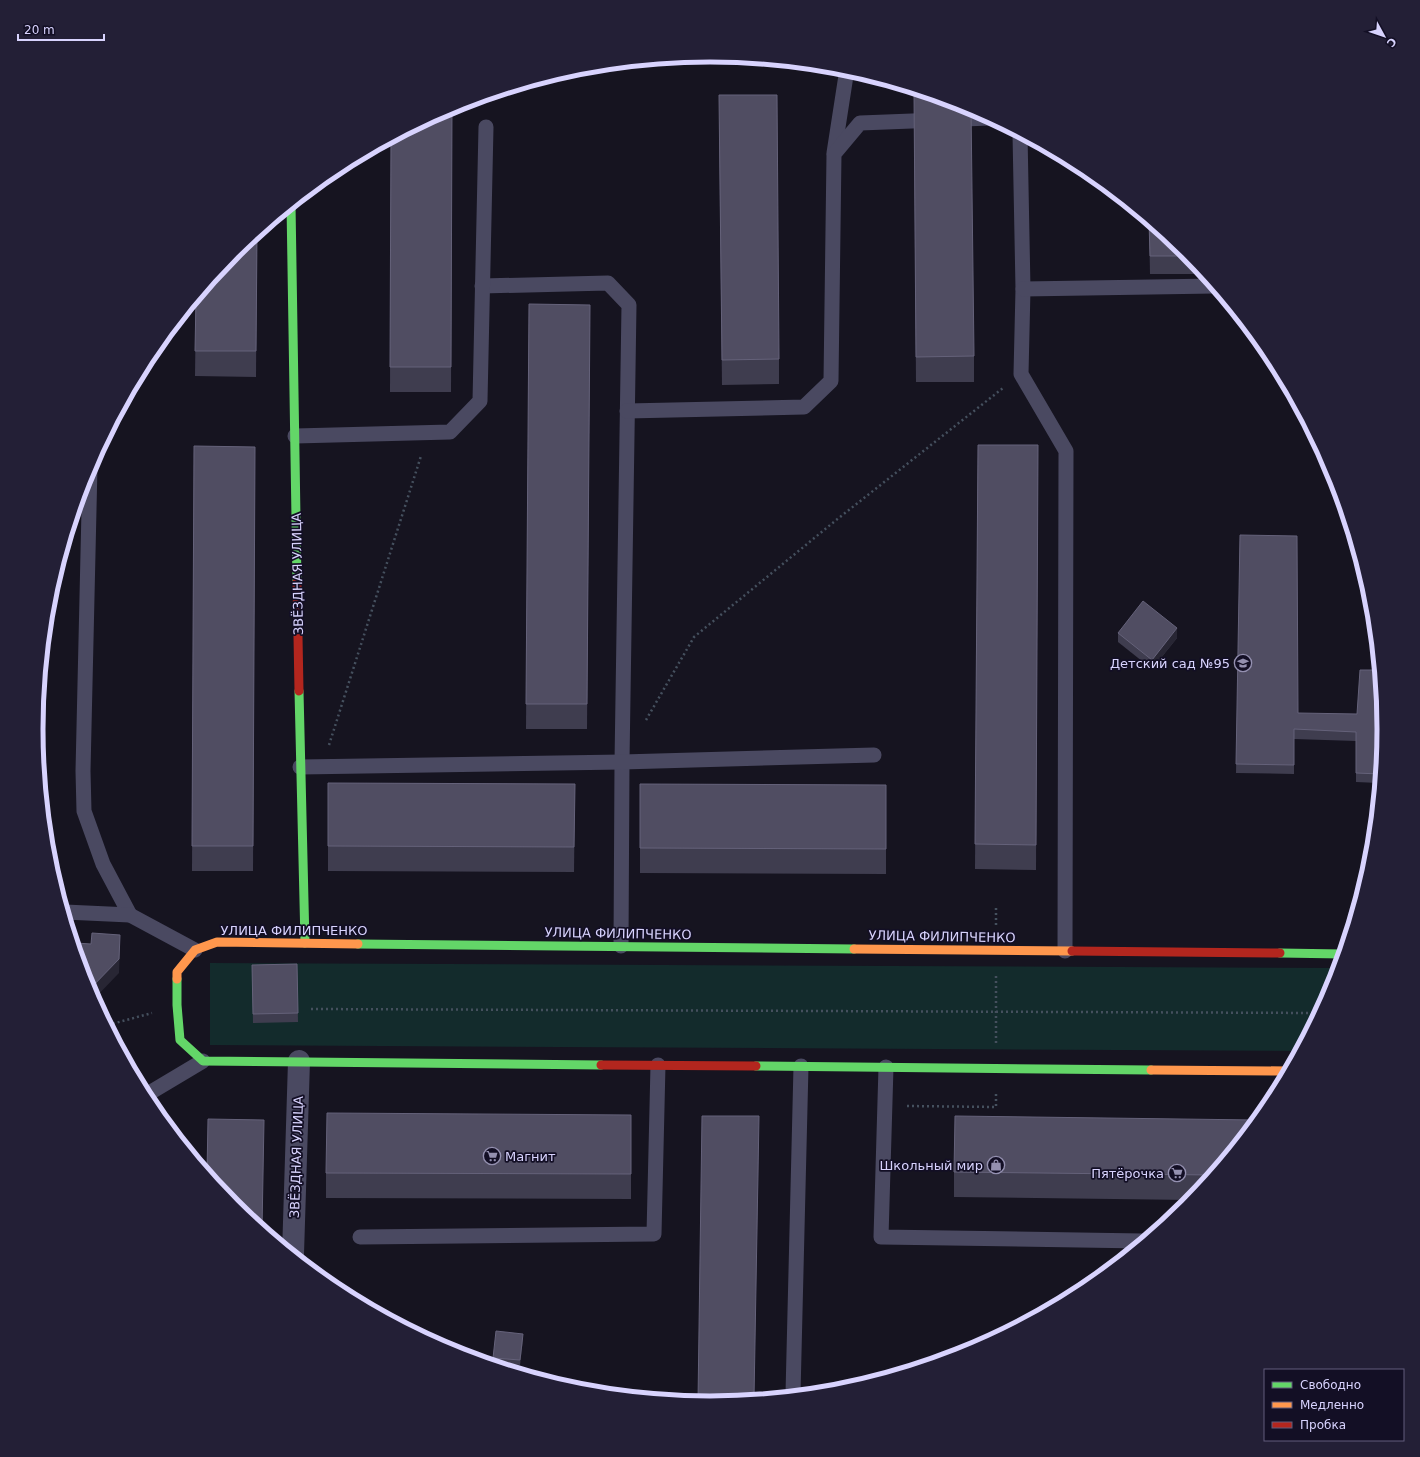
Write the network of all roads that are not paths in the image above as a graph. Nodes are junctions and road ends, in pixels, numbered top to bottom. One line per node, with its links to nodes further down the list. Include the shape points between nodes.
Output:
1 (847, 76): 5 (lane)
2 (979, 118): 5 (lane, via 860,123)
3 (486, 127): 7 (lane)
4 (1020, 138): 9 (lane)
5 (834, 154): 10 (lane, via 831,380 804,408)
6 (291, 210): 11 (street, ЗВЁЗДНАЯ УЛИЦА)
7 (482, 286): 10 (lane, via 608,283 629,306); 11 (lane, via 480,401 450,432)
8 (1208, 286): 9 (lane)
9 (1023, 289): 21 (lane, via 1021,374 1066,451)
10 (628, 411): 14 (lane)
11 (295, 436): 15 (street, ЗВЁЗДНАЯ УЛИЦА)
12 (90, 484): 17 (lane, via 84,811 103,864)
13 (874, 755): 14 (lane)
14 (622, 762): 15 (lane); 19 (lane)
15 (300, 767): 18 (street, ЗВЁЗДНАЯ УЛИЦА)
16 (69, 912): 17 (lane)
17 (130, 915): 20 (lane)
18 (305, 943): 19 (street, УЛИЦА ФИЛИПЧЕНКО); 20 (street, УЛИЦА ФИЛИПЧЕНКО, via 217,942)
19 (621, 946): 21 (street, УЛИЦА ФИЛИПЧЕНКО)
20 (195, 950): 23 (street, via 177,972 177,1005 180,1040)
21 (1065, 951): 22 (street, УЛИЦА ФИЛИПЧЕНКО)
22 (1338, 954)
23 (203, 1061): 24 (street); 29 (lane)
24 (299, 1061): 25 (street); 32 (street, ЗВЁЗДНАЯ УЛИЦА)
25 (658, 1065): 26 (street); 30 (lane, via 654,1234)
26 (801, 1066): 27 (street); 33 (lane)
27 (886, 1067): 28 (street); 31 (lane, via 881,1237)
28 (1282, 1071)
29 (151, 1092)
30 (360, 1237)
31 (1137, 1241)
32 (293, 1249)
33 (793, 1390)

